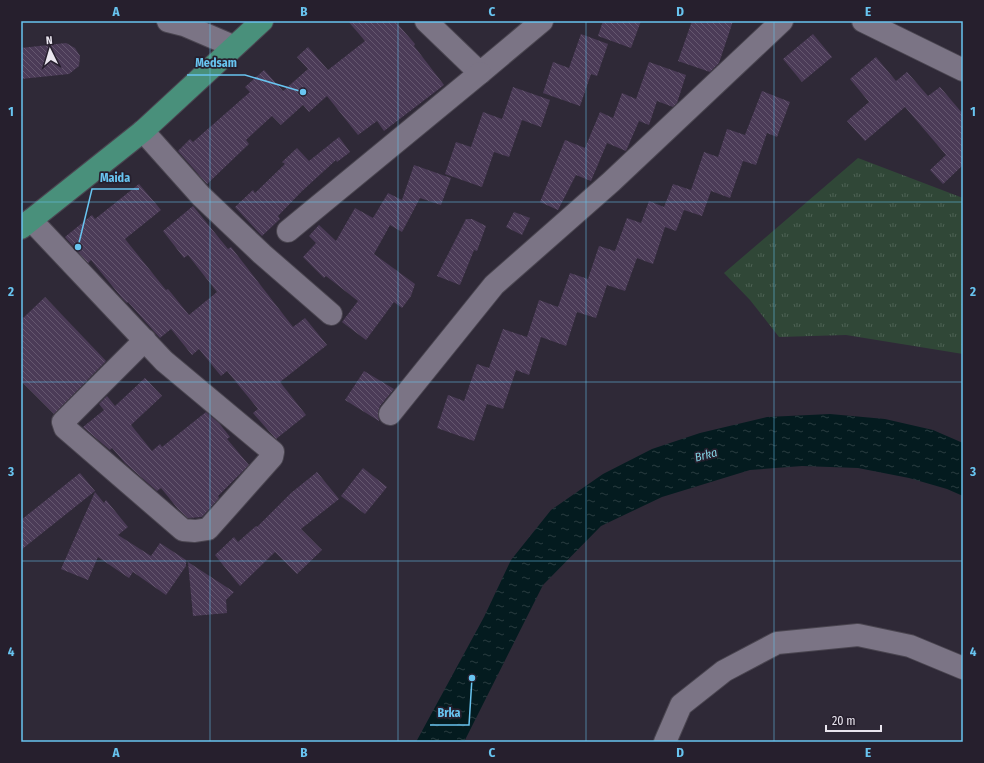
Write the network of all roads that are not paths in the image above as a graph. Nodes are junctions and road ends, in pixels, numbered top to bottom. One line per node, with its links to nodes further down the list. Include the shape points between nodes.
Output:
1 (168, 21): 7 (street, via 184,25)
2 (262, 21): 7 (main road)
3 (426, 21): 9 (street)
4 (542, 21): 9 (street)
5 (782, 21): 15 (street, via 611,182 494,285)
6 (863, 21): 8 (street)
7 (233, 46): 10 (main road)
8 (959, 62)
9 (480, 74): 12 (street)
10 (143, 131): 11 (main road); 13 (street, via 207,201 262,254)
11 (26, 224): 14 (street)
12 (288, 231)
13 (331, 314)
14 (145, 340): 14 (street, via 185,380 273,452 272,457 208,530 183,530 65,428 63,422)
15 (390, 414)
16 (963, 668): 17 (street, via 910,646 858,635 777,643 724,671 681,706)
17 (665, 742)

